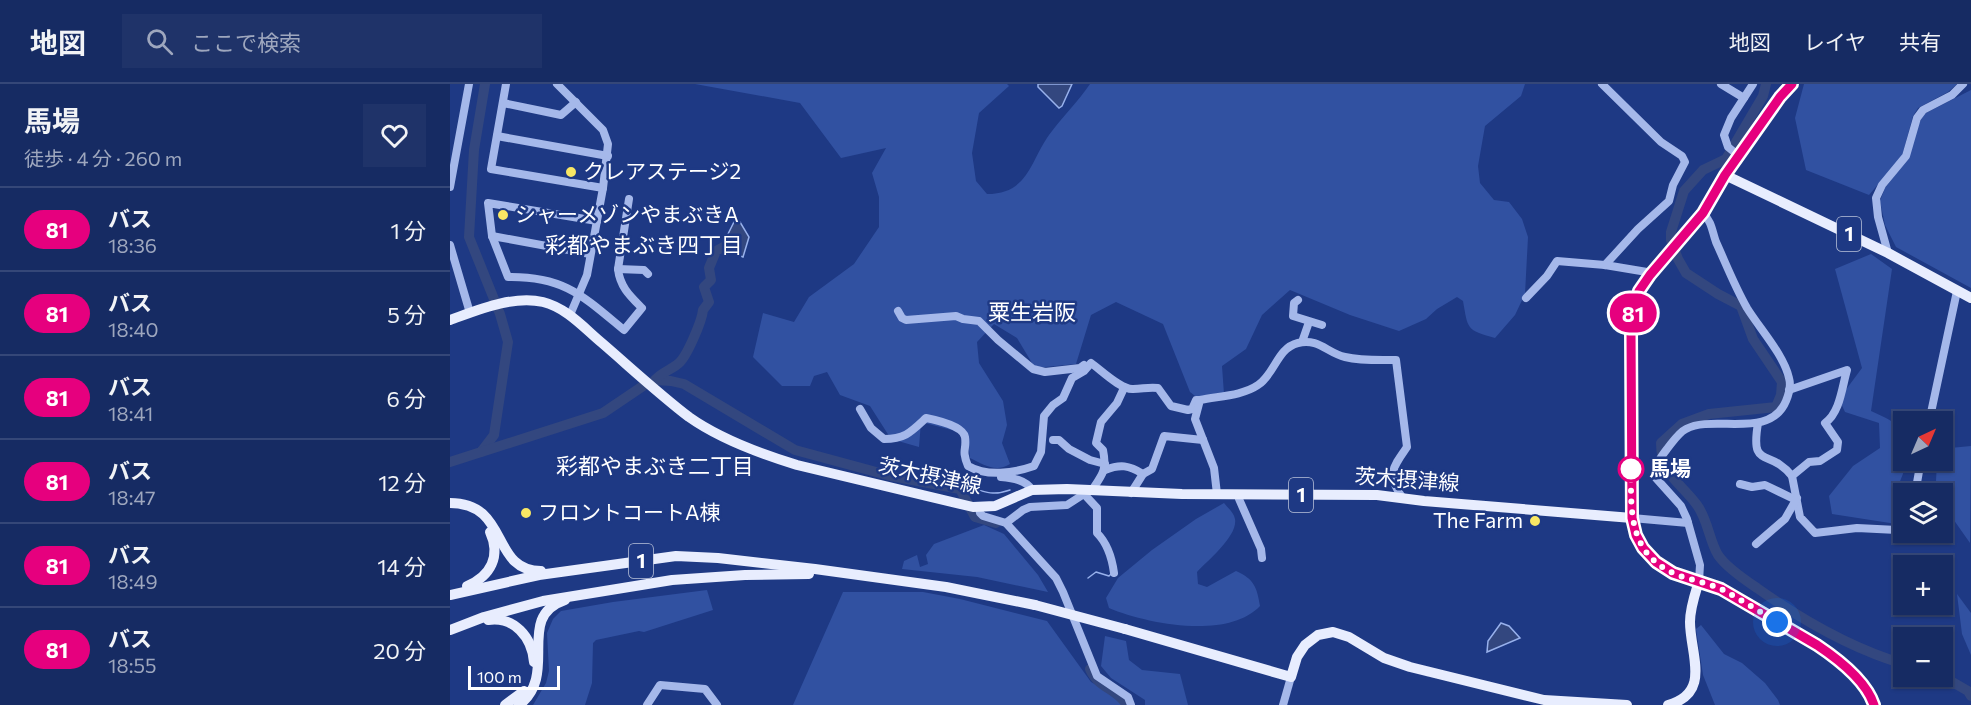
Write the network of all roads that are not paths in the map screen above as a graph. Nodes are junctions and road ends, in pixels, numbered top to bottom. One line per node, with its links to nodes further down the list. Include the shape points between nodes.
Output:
1 (469, 84): 16 (street)
2 (506, 84): 11 (street)
3 (557, 84): 10 (street)
4 (1602, 84): 25 (street, via 1685,162 1669,201)
5 (1721, 84): 9 (street)
6 (1754, 84): 9 (street)
7 (1792, 84): 14 (main road)
8 (1963, 84): 23 (street, via 1917,118 1906,156 1876,198)
9 (1744, 98): 14 (street, via 1724,135 1728,147)
10 (576, 102): 11 (street, via 561,115); 13 (street, via 603,130)
11 (503, 103): 12 (street)
12 (497, 136): 13 (street); 17 (street, via 491,169)
13 (608, 156): 17 (street)
14 (1739, 156): 15 (main road)
15 (1725, 175): 19 (main road); 23 (main road, 1)
16 (450, 187)
17 (603, 188): 20 (street)
18 (629, 199): 26 (street)
19 (1703, 213): 28 (main road); 43 (street, via 1712,225 1746,307 1784,365)
20 (597, 221): 21 (street, via 488,203); 24 (street)
21 (492, 236): 24 (street); 30 (street, via 508,277 548,280)
22 (450, 245): 35 (street)
23 (1888, 253): 29 (main road, 1)
24 (590, 254): 30 (street)
25 (1605, 266): 28 (street); 31 (street, via 1557,261)
26 (618, 269): 27 (street, via 644,270); 30 (street, via 624,289 642,308 624,330)
27 (648, 274)
28 (1650, 275): 65 (main road, via 1639,291 1631,330)
29 (1957, 291): 32 (main road, 1); 46 (street)
30 (579, 293): 36 (street)
31 (1526, 298)
32 (1971, 298)
33 (1298, 300): 38 (street, via 1293,316)
34 (898, 311): 41 (street, via 906,320 956,316 979,321 1033,369 1045,372)
35 (470, 313): 36 (main road, 茨木摂津線 / 1, via 524,300 545,303); 37 (main road, 茨木摂津線 / 1)
36 (570, 315): 63 (main road, 茨木摂津線 / 1, via 688,416 721,435 797,465)
37 (450, 320)
38 (1309, 322): 39 (street); 40 (street)
39 (1322, 326)
40 (1302, 342): 44 (street, via 1283,352 1259,385); 60 (street, via 1312,341 1344,357 1396,360 1407,447 1391,476)
41 (1091, 363): 42 (street); 51 (street, via 1072,378 1063,398 1044,416 1041,453 1034,466)
42 (1124, 388): 44 (street, via 1158,388 1171,406 1188,410); 50 (street, via 1101,422 1096,443 1103,450)
43 (1789, 390): 47 (street, via 1784,407); 53 (street, via 1847,370 1837,407 1825,423 1838,442 1837,450 1820,461 1809,462)
44 (1200, 400): 49 (street, via 1195,419)
45 (860, 409): 51 (street, via 871,428 884,439 899,439 926,418 942,421 965,436 963,454 968,466)
46 (1931, 411)
47 (1758, 423): 53 (street, via 1756,451 1782,464); 67 (street, via 1686,429 1659,459 1655,477 1681,506)
48 (1053, 440): 50 (street)
49 (1203, 440): 52 (street, via 1164,436 1152,469); 58 (street, via 1214,468)
50 (1104, 467): 52 (street, via 1131,466); 56 (street)
51 (993, 472): 55 (street, via 993,476 1014,478)
52 (1143, 474): 57 (street)
53 (1792, 476): 61 (street)
54 (1740, 484): 61 (street, via 1752,488 1765,485)
55 (1032, 490): 56 (main road, 茨木摂津線 / 1); 63 (main road, 茨木摂津線 / 1, via 999,505)
56 (1084, 493): 57 (main road, 茨木摂津線 / 1); 66 (street, via 1067,505 1023,510); 73 (street, via 1096,507 1097,533 1111,556)
57 (1131, 493): 58 (main road, 茨木摂津線 / 1)
58 (1217, 494): 59 (main road, 茨木摂津線 / 1)
59 (1240, 495): 60 (main road, 茨木摂津線 / 1); 70 (street)
60 (1402, 497): 65 (main road, 茨木摂津線 / 1)
61 (1797, 499): 68 (street, via 1800,517 1815,533 1857,528); 69 (street, via 1785,519)
62 (450, 503): 71 (main road, 1, via 468,505 484,514 510,557 524,569)
63 (973, 507): 66 (street, via 982,516)
64 (450, 510): 76 (main road, 1, via 468,512 483,522 492,535 495,552 486,575)
65 (1632, 518): 67 (street); 75 (main road, via 1643,548 1656,562 1673,573)
66 (1006, 523): 83 (street, via 1060,584 1097,676 1128,697)
67 (1688, 523): 75 (street, via 1700,565)
68 (1893, 530)
69 (1756, 544)
70 (1262, 558)
71 (576, 571): 72 (main road, 1, via 676,556); 76 (main road, 1)
72 (834, 573): 74 (main road, 1); 78 (main road, 1, bridge, via 946,587 1035,605)
73 (1114, 573)
74 (672, 580): 77 (main road, 1, via 543,601); 80 (main road, 1, via 564,601 550,608 539,630 537,678 530,694)
75 (1699, 581): 86 (main road, via 1690,622 1695,679 1688,695); 87 (main road, via 1721,589 1824,650 1862,683)
76 (450, 593)
77 (455, 628): 79 (main road, 1, via 500,620 515,626 527,639 534,660 532,675 524,691)
78 (1291, 677): 84 (street); 85 (main road, via 1305,645 1318,635 1333,632 1410,667 1544,700)
79 (505, 705)
80 (519, 705)
81 (647, 705): 82 (street, via 660,685 705,689)
82 (717, 705)
83 (1131, 705)
84 (1283, 705)
85 (1627, 705)
86 (1668, 705)
87 (1874, 705)

